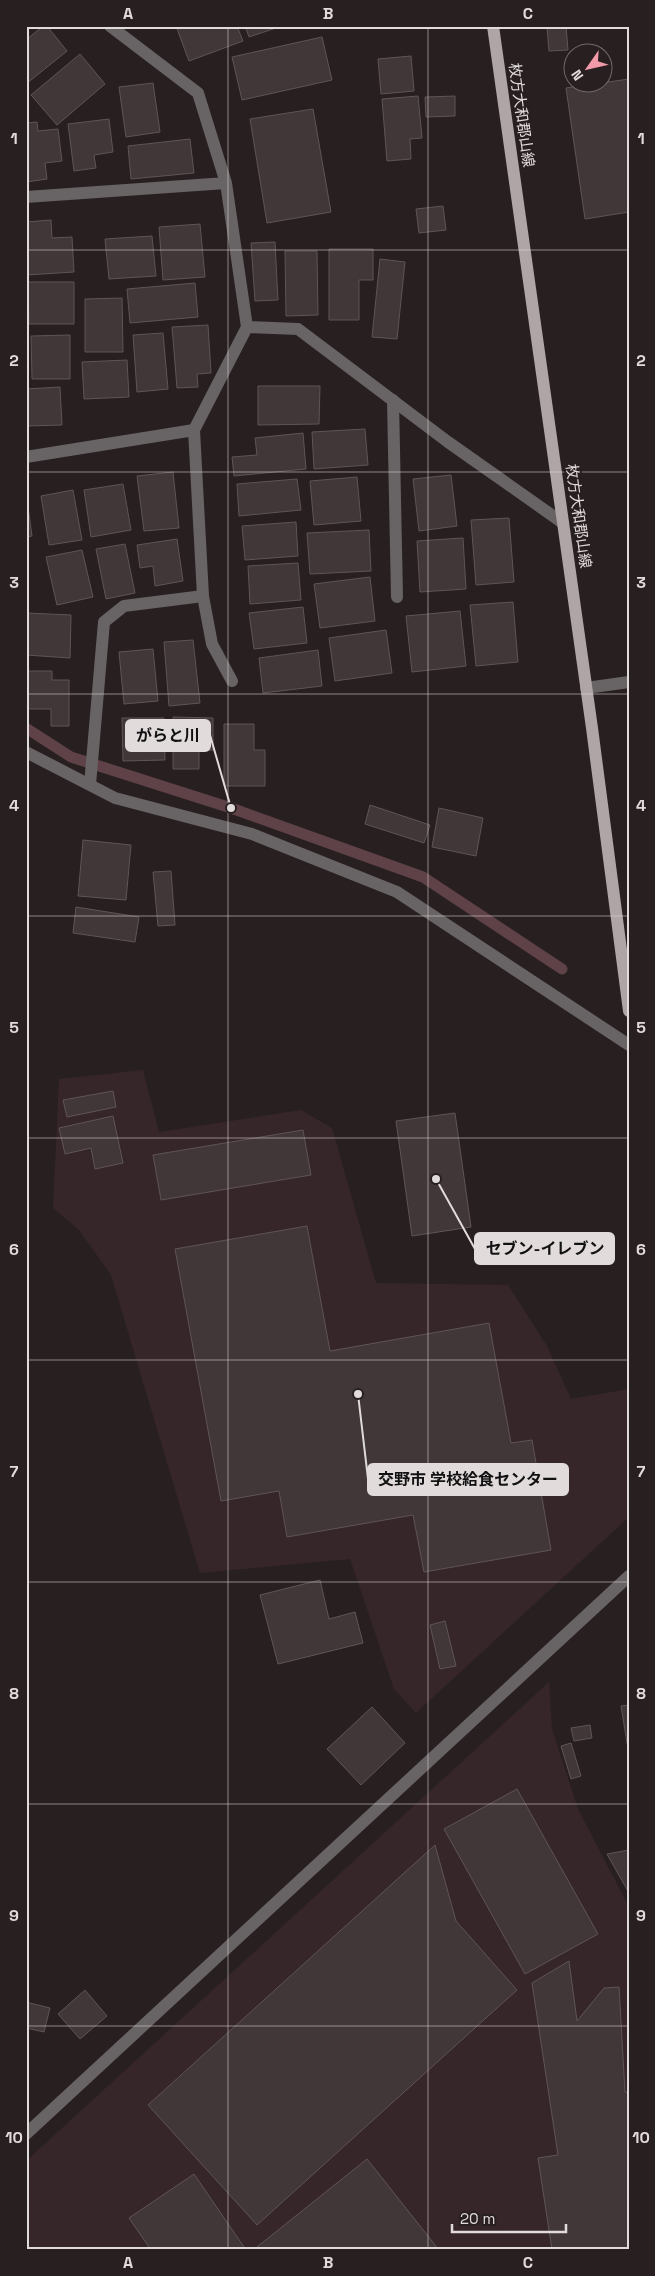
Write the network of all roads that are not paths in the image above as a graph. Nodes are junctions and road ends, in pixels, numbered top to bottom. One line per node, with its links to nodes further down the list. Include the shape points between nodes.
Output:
1 (110, 26): 3 (street, via 198,93)
2 (493, 26): 9 (main road, 枚方大和郡山線)
3 (226, 183): 4 (street); 5 (street)
4 (26, 197)
5 (247, 327): 6 (street, via 298,329); 7 (street)
6 (393, 400): 9 (street); 11 (street)
7 (194, 430): 8 (street); 10 (street)
8 (26, 457)
9 (563, 523): 14 (main road, 枚方大和郡山線)
10 (203, 596): 12 (street, via 212,644); 16 (street, via 124,606 104,622)
11 (397, 597)
12 (232, 681)
13 (629, 682): 14 (street)
14 (586, 688): 17 (main road, 枚方大和郡山線)
15 (26, 752): 16 (street)
16 (90, 779): 18 (street, via 115,798 252,834 397,892)
17 (629, 1011)
18 (629, 1045)
19 (629, 1576): 20 (street)
20 (26, 2134)

